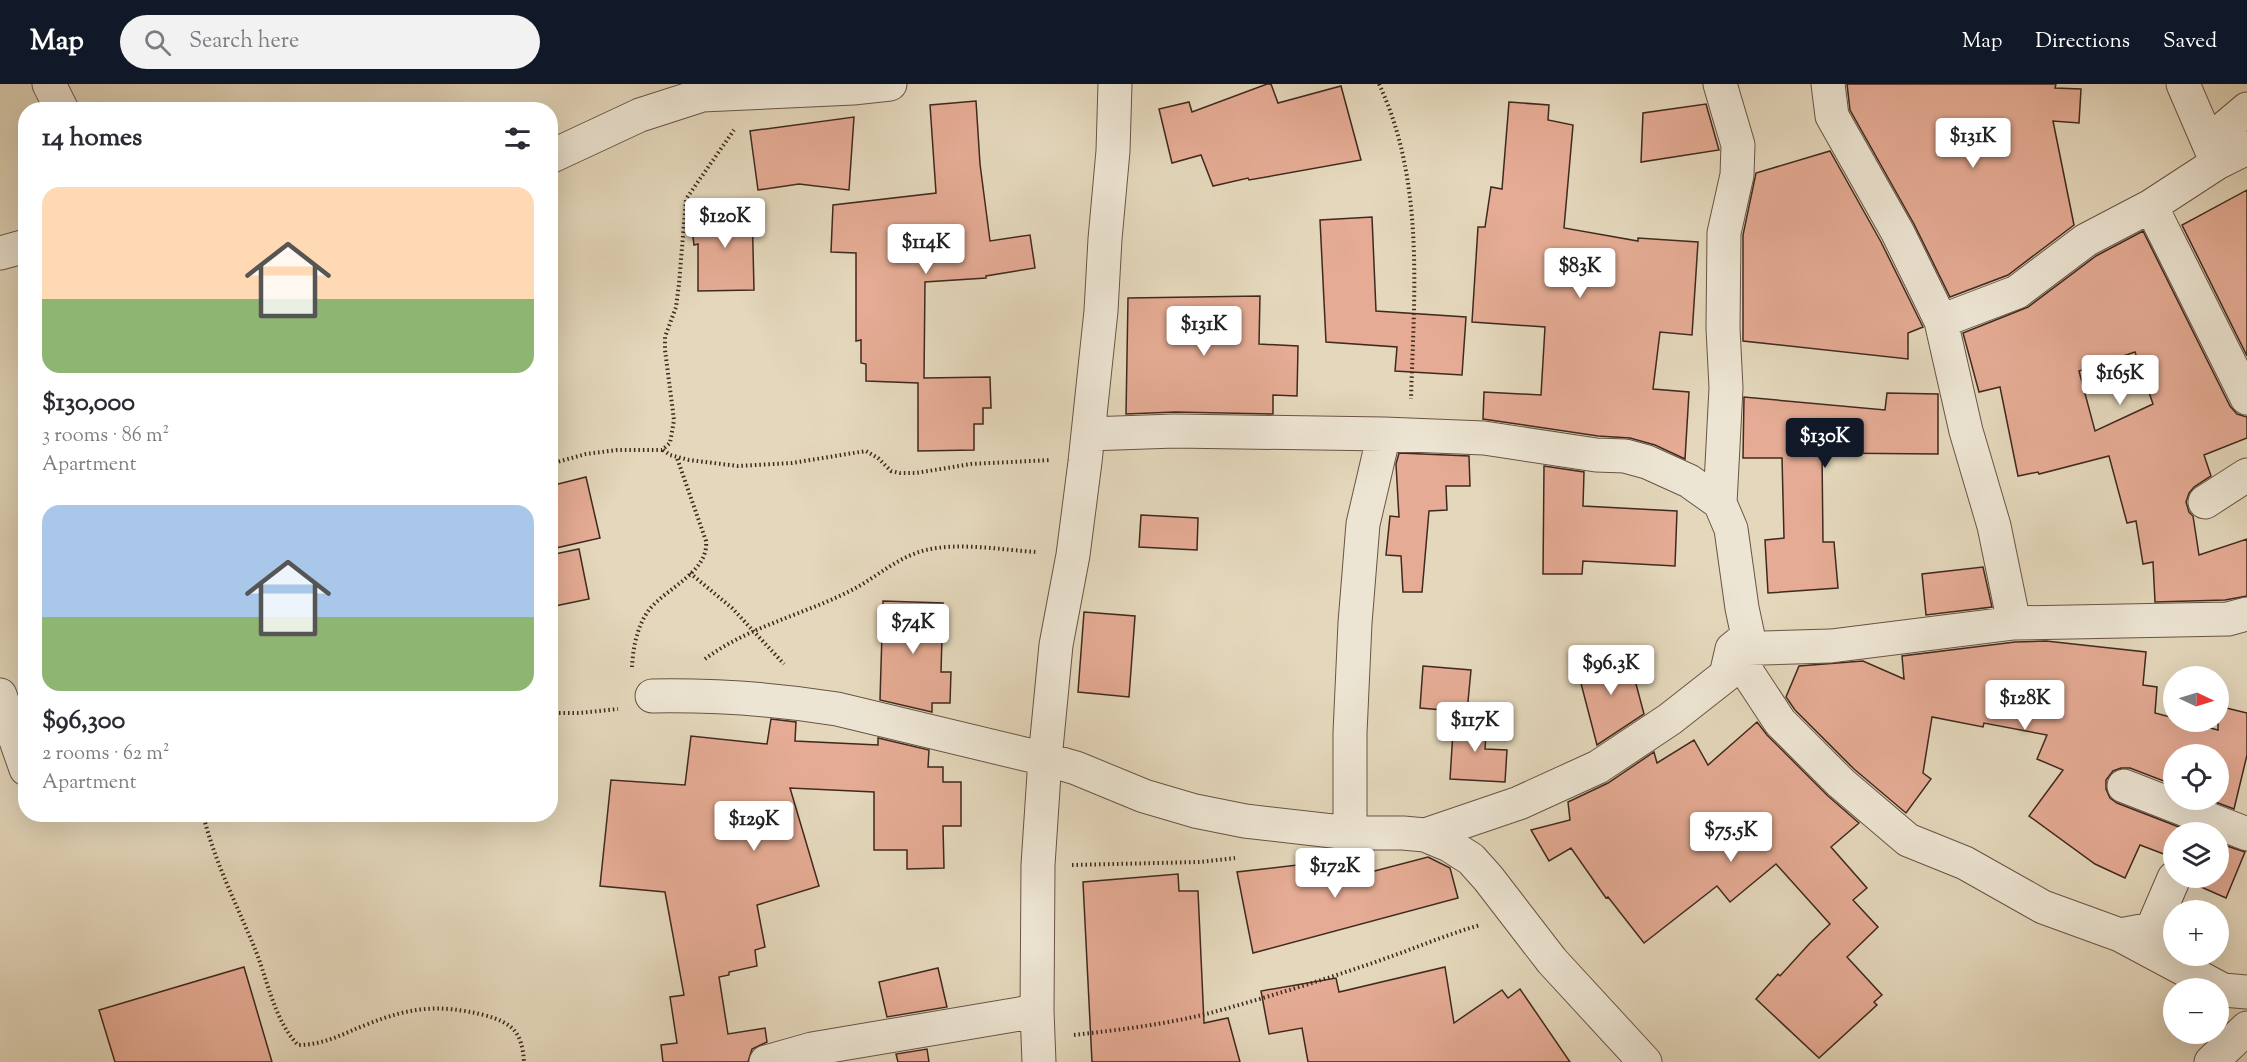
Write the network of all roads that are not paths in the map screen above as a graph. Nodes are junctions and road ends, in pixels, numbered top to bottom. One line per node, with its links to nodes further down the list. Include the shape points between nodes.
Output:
1 (49, 84): 7 (street)
2 (890, 84): 11 (street, via 702,95 640,115)
3 (1115, 84): 18 (street, via 1101,311)
4 (1720, 84): 21 (street, via 1738,145 1737,175 1724,233 1726,388)
5 (1828, 84): 15 (street, via 1832,116 1898,233)
6 (2183, 84): 10 (street)
7 (58, 102)
8 (2247, 109): 10 (street)
9 (2247, 148): 10 (street)
10 (2213, 152): 12 (street)
11 (558, 153)
12 (2151, 206): 15 (street, via 2086,240 2017,292); 16 (street)
13 (18, 248): 14 (street)
14 (0, 253)
15 (1941, 321): 22 (street, via 1966,431 1994,526)
16 (2247, 398)
17 (1398, 434): 18 (street, via 1175,431 1126,434); 21 (street, via 1484,438 1625,456 1689,481); 32 (street, via 1363,524 1350,733)
18 (1087, 448): 28 (street, via 1056,645)
19 (2247, 475): 20 (street)
20 (2205, 502)
21 (1720, 503): 24 (street, via 1731,529 1748,636)
22 (2014, 623): 23 (street); 24 (street, via 1831,646)
23 (2241, 624)
24 (1732, 649): 34 (street, via 1726,675 1670,719 1598,767 1519,803); 36 (street, via 1780,722 1841,783 1908,840 1965,862 2043,907)
25 (641, 686): 28 (street, via 837,709)
26 (0, 695): 27 (street)
27 (18, 746)
28 (1045, 759): 32 (street, via 1195,811); 39 (street, via 1038,865)
29 (2124, 786): 30 (street)
30 (2191, 822)
31 (2229, 831): 33 (street)
32 (1350, 833): 34 (street)
33 (2247, 834)
34 (1425, 835): 41 (street, via 1471,859 1552,961)
35 (2170, 888): 36 (street, via 2152,929)
36 (2120, 935): 37 (street, via 2223,990)
37 (2247, 992)
38 (2247, 1028): 42 (street)
39 (1038, 1038): 40 (street, via 812,1049)
40 (766, 1062)
41 (1645, 1062)
42 (2211, 1062)

